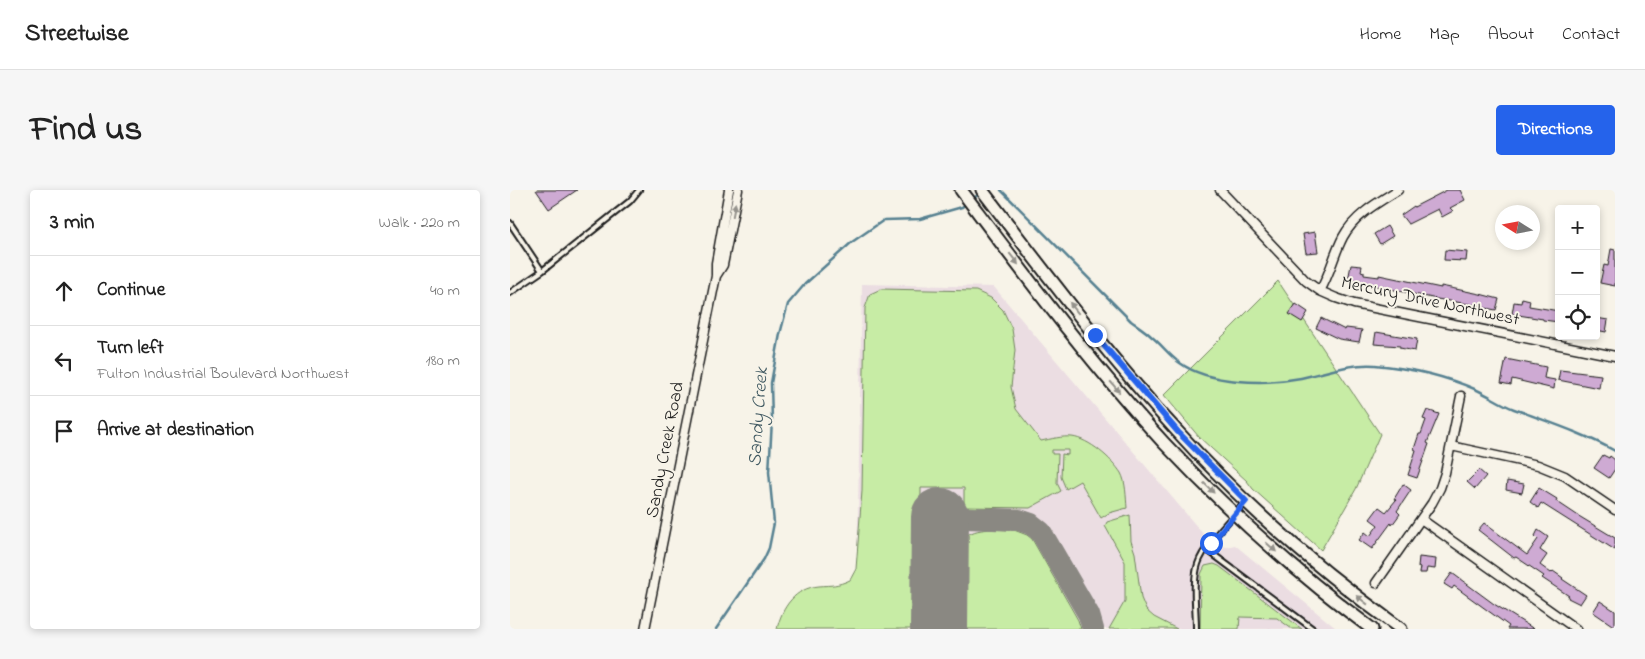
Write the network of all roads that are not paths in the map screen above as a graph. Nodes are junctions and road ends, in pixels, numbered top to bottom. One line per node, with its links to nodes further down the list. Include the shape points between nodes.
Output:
1 (639, 190): 9 (lane, via 630,201)
2 (728, 190): 10 (street, Sandy Creek Road)
3 (738, 190): 10 (street, Sandy Creek Road, one-way to 3, via 723,265)
4 (961, 190): 18 (main road, one-way to 18, via 1122,395)
5 (982, 190): 16 (main road, one-way to 5, via 1136,385)
6 (1220, 190): 11 (street, Mercury Drive Northwest, via 1296,271)
7 (1398, 190): 11 (street, via 1369,208 1350,226)
8 (510, 223): 9 (lane)
9 (542, 271): 12 (lane)
10 (716, 276): 22 (street, Sandy Creek Road)
11 (1320, 290): 13 (street, Mercury Drive Northwest, via 1354,304)
12 (510, 293)
13 (1615, 356)
14 (1461, 396): 15 (street)
15 (1450, 446): 17 (street, via 1538,465 1565,476); 19 (street, via 1440,488)
16 (1246, 501): 18 (lane); 26 (main road, one-way to 16, via 1306,555)
17 (1615, 510)
18 (1234, 514): 20 (lane); 25 (main road, one-way to 25, via 1298,571)
19 (1421, 520): 21 (street); 27 (street)
20 (1206, 549): 23 (lane, via 1198,563 1196,576); 24 (lane)
21 (1376, 583)
22 (645, 629)
23 (1196, 629)
24 (1313, 629)
25 (1372, 629)
26 (1401, 629)
27 (1576, 629)

